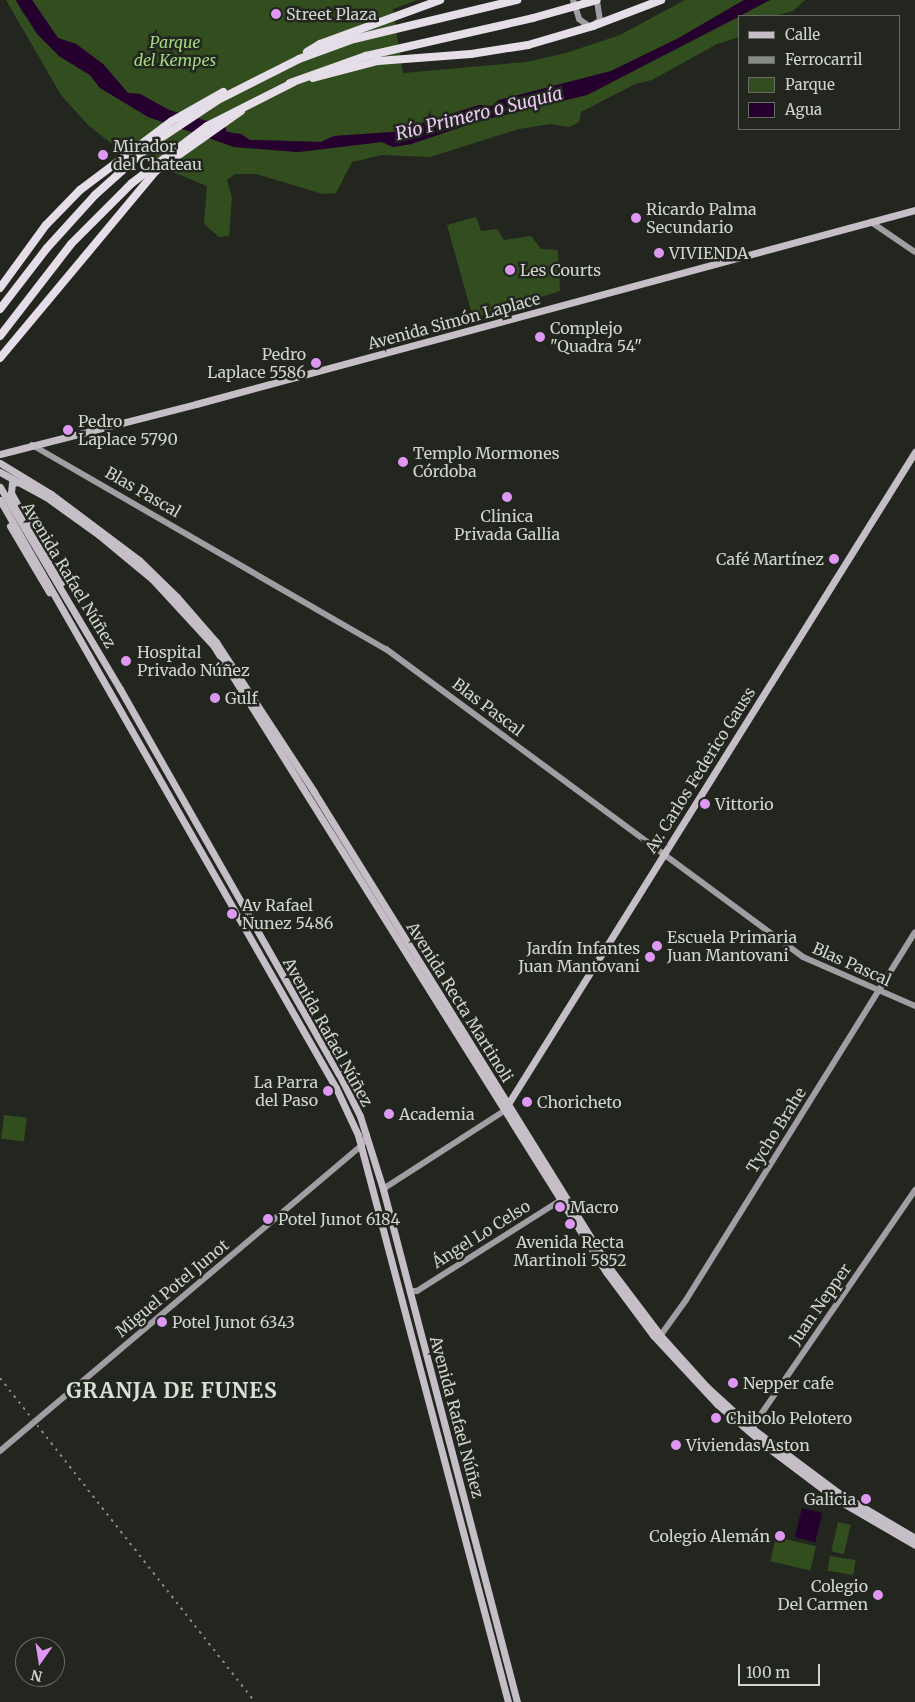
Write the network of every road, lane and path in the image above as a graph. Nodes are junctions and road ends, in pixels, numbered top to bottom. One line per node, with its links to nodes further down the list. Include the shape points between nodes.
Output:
1 (440, 0): 7 (highway, via 320,44)
2 (517, 0): 7 (highway, via 391,28)
3 (573, 0): 6 (main road, via 579,20 584,25)
4 (597, 0): 6 (main road, via 601,16); 8 (highway, bridge, via 366,56)
5 (660, 0): 6 (highway)
6 (594, 26): 8 (highway, bridge, via 488,52 378,61)
7 (285, 66): 9 (highway, via 253,80)
8 (290, 83): 10 (highway, via 262,95)
9 (139, 151): 14 (highway, via 64,205); 15 (highway, via 73,218)
10 (170, 155): 16 (highway, via 121,192 78,237); 17 (highway)
11 (915, 210): 12 (main road, Avenida Simón Laplace)
12 (871, 222): 13 (main road); 18 (main road, Avenida Simón Laplace, via 196,404)
13 (915, 252)
14 (0, 288)
15 (0, 308)
16 (0, 336)
17 (0, 358)
18 (32, 445): 20 (main road, Avenida Simón Laplace); 34 (main road, Blas Pascal, via 380,646)
19 (915, 452): 34 (main road, Av. Carlos Federico Gauss)
20 (0, 454)
21 (0, 463): 32 (main road, Avenida Recta Martinoli, via 102,530 177,596 232,664)
22 (0, 472): 23 (main road, Avenida Recta Martinoli)
23 (21, 482): 27 (main road, via 13,482 11,493 54,567); 28 (main road, Avenida Recta Martinoli, via 99,535 174,600 223,660)
24 (0, 488): 27 (main road, Avenida Rafael Núñez)
25 (0, 500): 27 (main road, Avenida Rafael Núñez)
26 (0, 509): 27 (main road, via 40,577)
27 (67, 606): 29 (main road, Avenida Rafael Núñez); 30 (main road, Avenida Rafael Núñez)
28 (280, 749): 32 (main road, via 300,777); 38 (main road, Avenida Recta Martinoli)
29 (154, 750): 30 (main road); 33 (main road, Avenida Rafael Núñez)
30 (150, 762): 31 (main road, Avenida Rafael Núñez)
31 (157, 773): 33 (main road, via 164,776 182,807); 42 (main road, Avenida Rafael Núñez, via 336,1088)
32 (305, 778): 39 (main road, Avenida Recta Martinoli)
33 (190, 812): 41 (main road, Avenida Rafael Núñez, via 339,1074)
34 (663, 856): 36 (main road, Blas Pascal, via 803,957); 39 (main road, Av. Carlos Federico Gauss)
35 (915, 932): 36 (main road, Tycho Brahe)
36 (879, 990): 37 (main road, Blas Pascal); 50 (main road, Tycho Brahe)
37 (915, 1006)
38 (469, 1054): 39 (main road, via 473,1055 503,1102); 40 (main road, Avenida Recta Martinoli)
39 (508, 1104): 43 (main road, Avenida Recta Martinoli)
40 (504, 1111): 43 (main road, via 510,1113); 44 (main road); 46 (main road, Avenida Recta Martinoli)
41 (367, 1135): 42 (main road); 44 (main road, Avenida Rafael Núñez)
42 (362, 1145): 47 (main road, Avenida Rafael Núñez); 52 (main road, Miguel Potel Junot)
43 (541, 1155): 46 (main road, Avenida Recta Martinoli)
44 (384, 1189): 47 (main road); 49 (main road, Avenida Rafael Núñez)
45 (915, 1190): 51 (main road, Juan Nepper)
46 (564, 1199): 49 (main road, Ángel Lo Celso, via 417,1291); 50 (main road, Avenida Recta Martinoli, via 615,1286)
47 (377, 1200): 48 (main road, Avenida Rafael Núñez)
48 (398, 1280): 49 (main road); 55 (main road, Avenida Rafael Núñez)
49 (410, 1291): 56 (main road, Avenida Rafael Núñez)
50 (659, 1338): 51 (main road, Avenida Recta Martinoli, via 704,1391)
51 (752, 1432): 53 (main road, Avenida Recta Martinoli, via 839,1494); 54 (main road, Avenida Recta Martinoli, via 836,1499)
52 (0, 1452)
53 (915, 1538)
54 (915, 1545)
55 (484, 1612): 56 (main road, via 488,1613 494,1628); 57 (main road, Avenida Rafael Núñez)
56 (499, 1630): 58 (main road, Avenida Rafael Núñez)
57 (490, 1633): 58 (main road, via 494,1634 499,1648); 59 (main road, Avenida Rafael Núñez)
58 (504, 1651): 60 (main road, Avenida Rafael Núñez)
59 (508, 1702)
60 (518, 1702)

